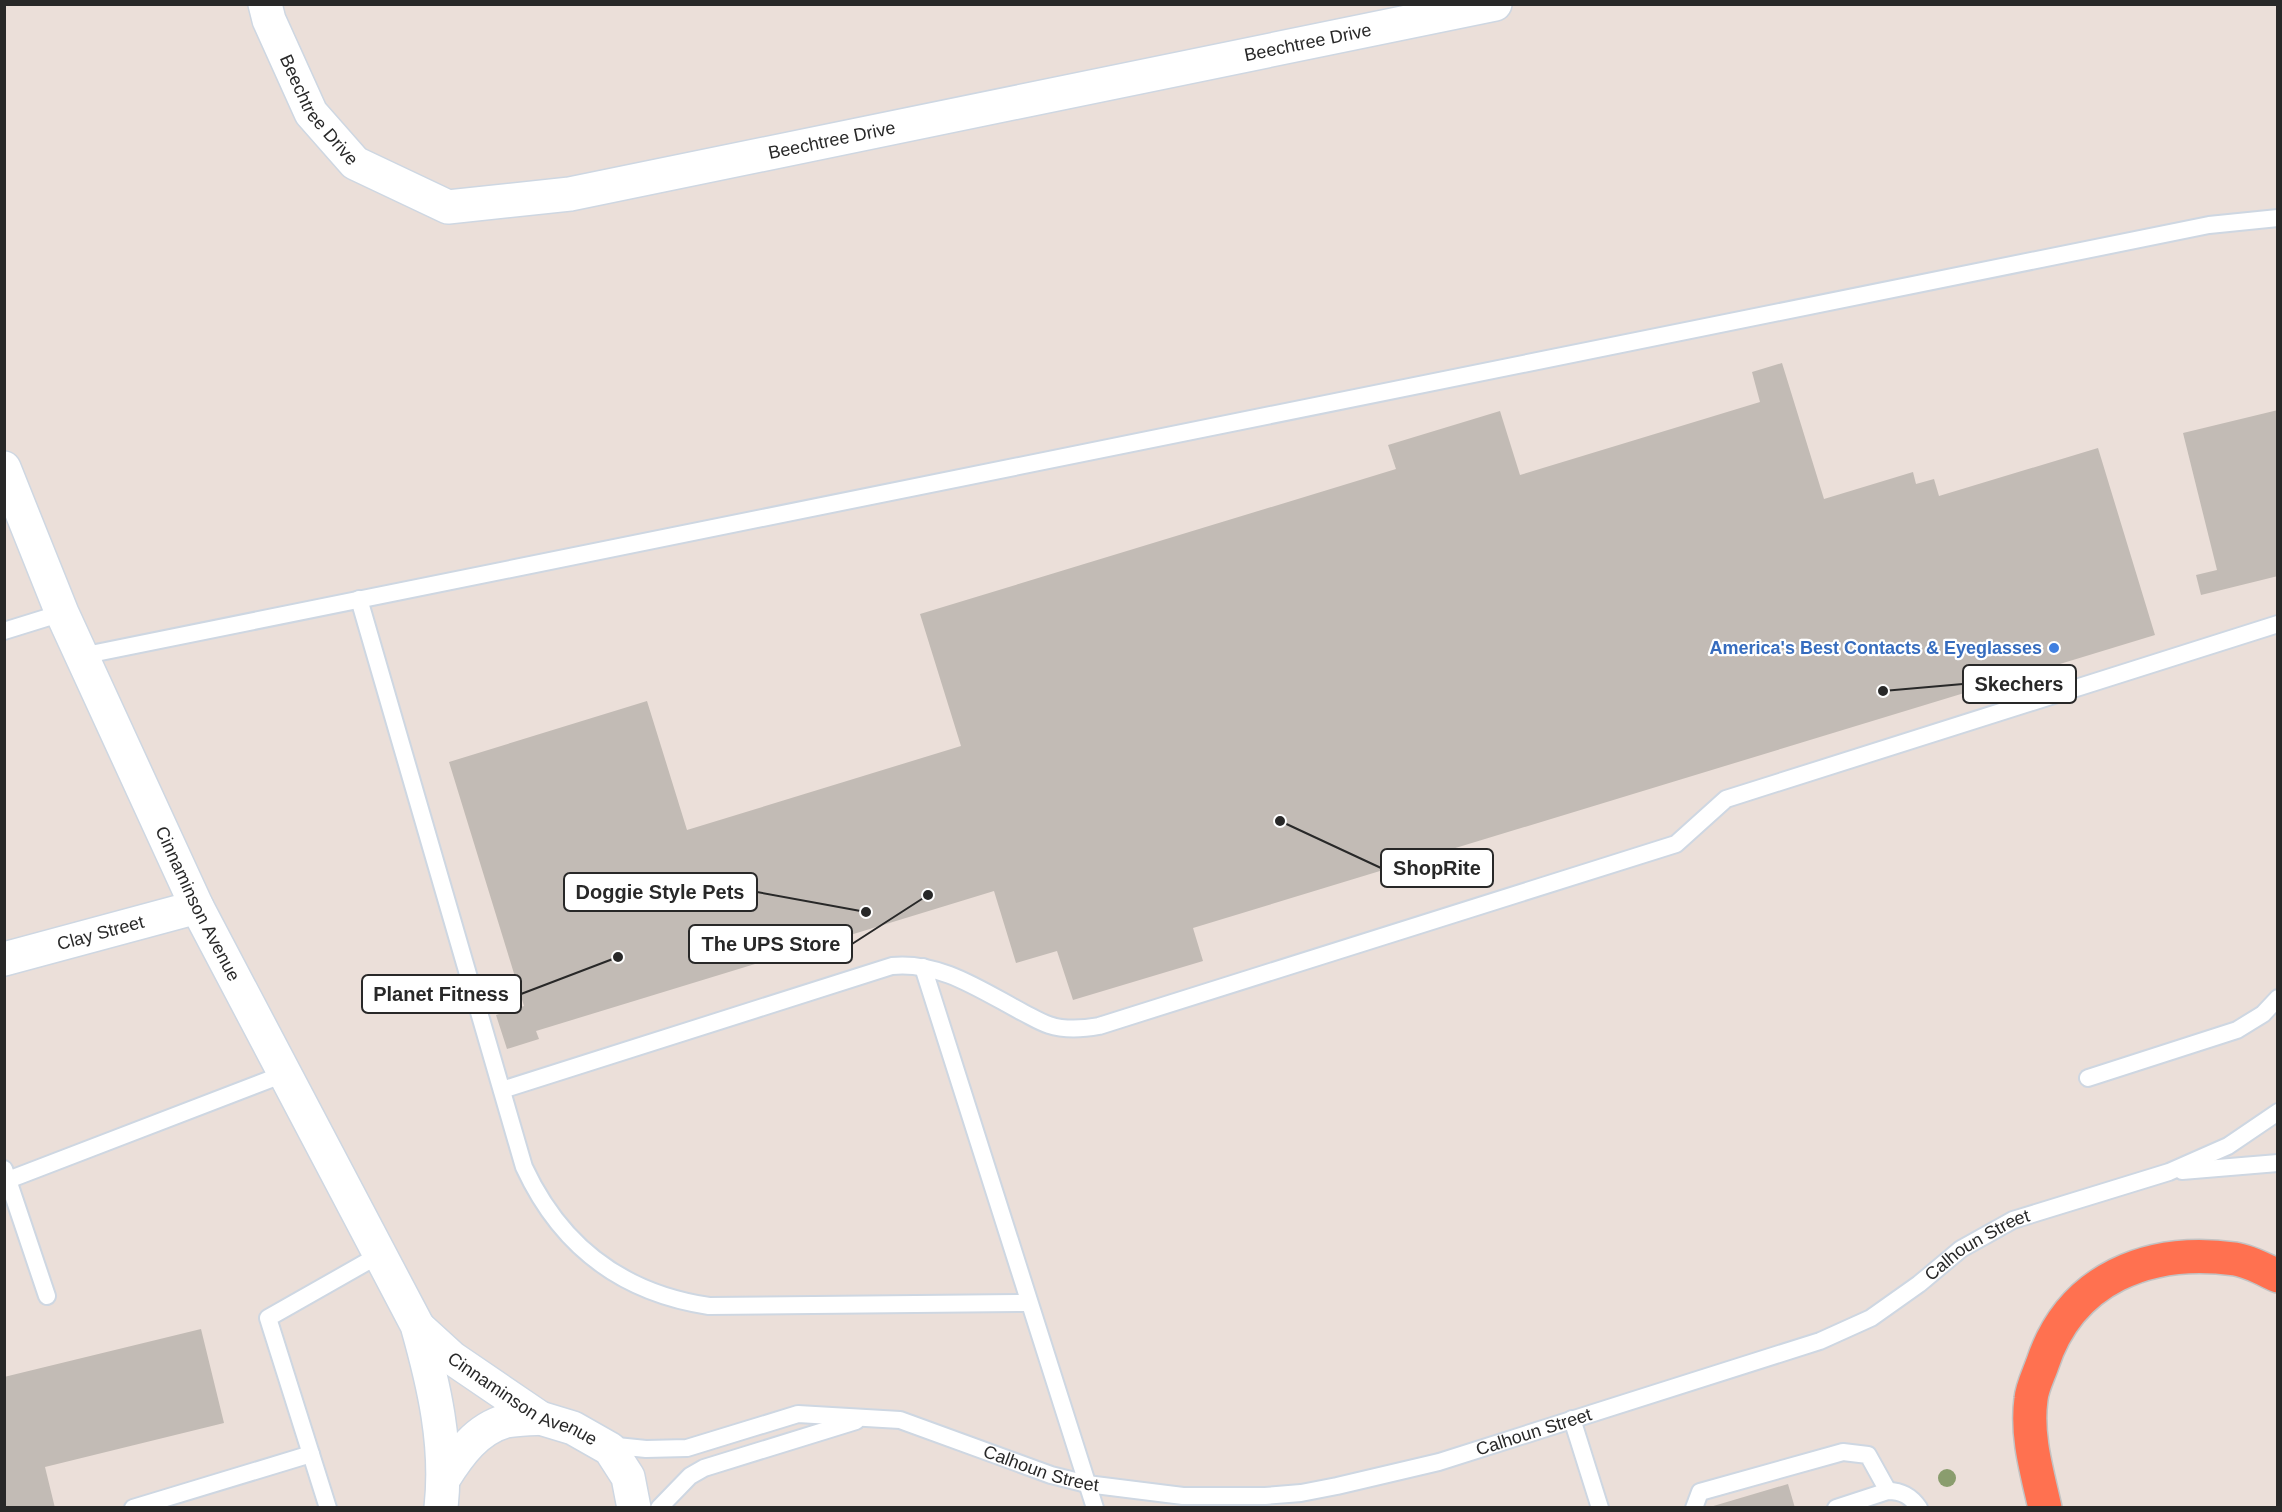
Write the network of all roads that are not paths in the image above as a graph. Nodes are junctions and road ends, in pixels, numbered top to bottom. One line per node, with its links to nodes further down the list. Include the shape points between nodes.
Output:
1 (265, 4): 2 (main road, Beechtree Drive, via 311,113 355,163 448,207 570,194)
2 (1495, 4)
3 (2277, 218): 5 (lane, via 2197,227)
4 (4, 468): 6 (main road, Cinnaminson Avenue)
5 (359, 599): 9 (lane); 16 (lane)
6 (62, 613): 8 (lane); 9 (main road, Cinnaminson Avenue)
7 (2277, 624): 12 (lane, via 1726,799 1676,844 1099,1026 1078,1029 1048,1025 953,976)
8 (4, 631)
9 (81, 656): 10 (main road, Cinnaminson Avenue)
10 (197, 907): 11 (main road, Clay Street); 14 (main road, Cinnaminson Avenue)
11 (4, 959)
12 (922, 967): 16 (lane, via 892,966); 24 (lane)
13 (2277, 998): 15 (lane, via 2263,1014 2238,1030)
14 (284, 1074): 20 (lane); 21 (main road, Cinnaminson Avenue)
15 (2088, 1078)
16 (502, 1090): 24 (lane, via 524,1167 545,1206 589,1255 645,1289 709,1306)
17 (2277, 1112): 19 (lane, Calhoun Street, via 2228,1146)
18 (2277, 1163): 19 (lane, Calhoun Street)
19 (2169, 1172): 28 (lane, Calhoun Street, via 2013,1221 1960,1249 1871,1318 1821,1341)
20 (6, 1175): 23 (lane)
21 (380, 1255): 25 (main road, Cinnaminson Avenue); 30 (lane, via 268,1318)
22 (2277, 1276): 43 (highway, via 2238,1259 2194,1257 2156,1261 2128,1269 2100,1284 2073,1306 2057,1328 2031,1398 2031,1448)
23 (47, 1296)
24 (1029, 1303): 31 (lane)
25 (417, 1325): 26 (main road, Cinnaminson Avenue, via 452,1358); 33 (main road, Cinnaminson Avenue, via 433,1380 440,1426)
26 (540, 1418): 29 (main road, Cinnaminson Avenue, via 573,1428); 33 (main road, via 507,1421 481,1434 460,1453)
27 (862, 1419): 29 (lane, Calhoun Street, via 798,1414 687,1448); 31 (lane, Calhoun Street, via 900,1420 1051,1475); 37 (lane, Calhoun Street, via 704,1468 690,1476)
28 (1572, 1419): 31 (lane, Calhoun Street, via 1439,1462 1301,1493 1183,1496); 39 (lane)
29 (604, 1445): 36 (main road, Cinnaminson Avenue, via 628,1477)
30 (311, 1454): 34 (lane); 35 (lane)
31 (1087, 1484): 38 (lane)
32 (1888, 1491): 40 (lane, via 1868,1455 1843,1452 1700,1492); 41 (lane); 42 (lane, via 1906,1494)
33 (442, 1493)
34 (133, 1508)
35 (328, 1508)
36 (634, 1508)
37 (659, 1508)
38 (1095, 1508)
39 (1600, 1508)
40 (1694, 1508)
41 (1836, 1508)
42 (1919, 1508)
43 (2045, 1508)

